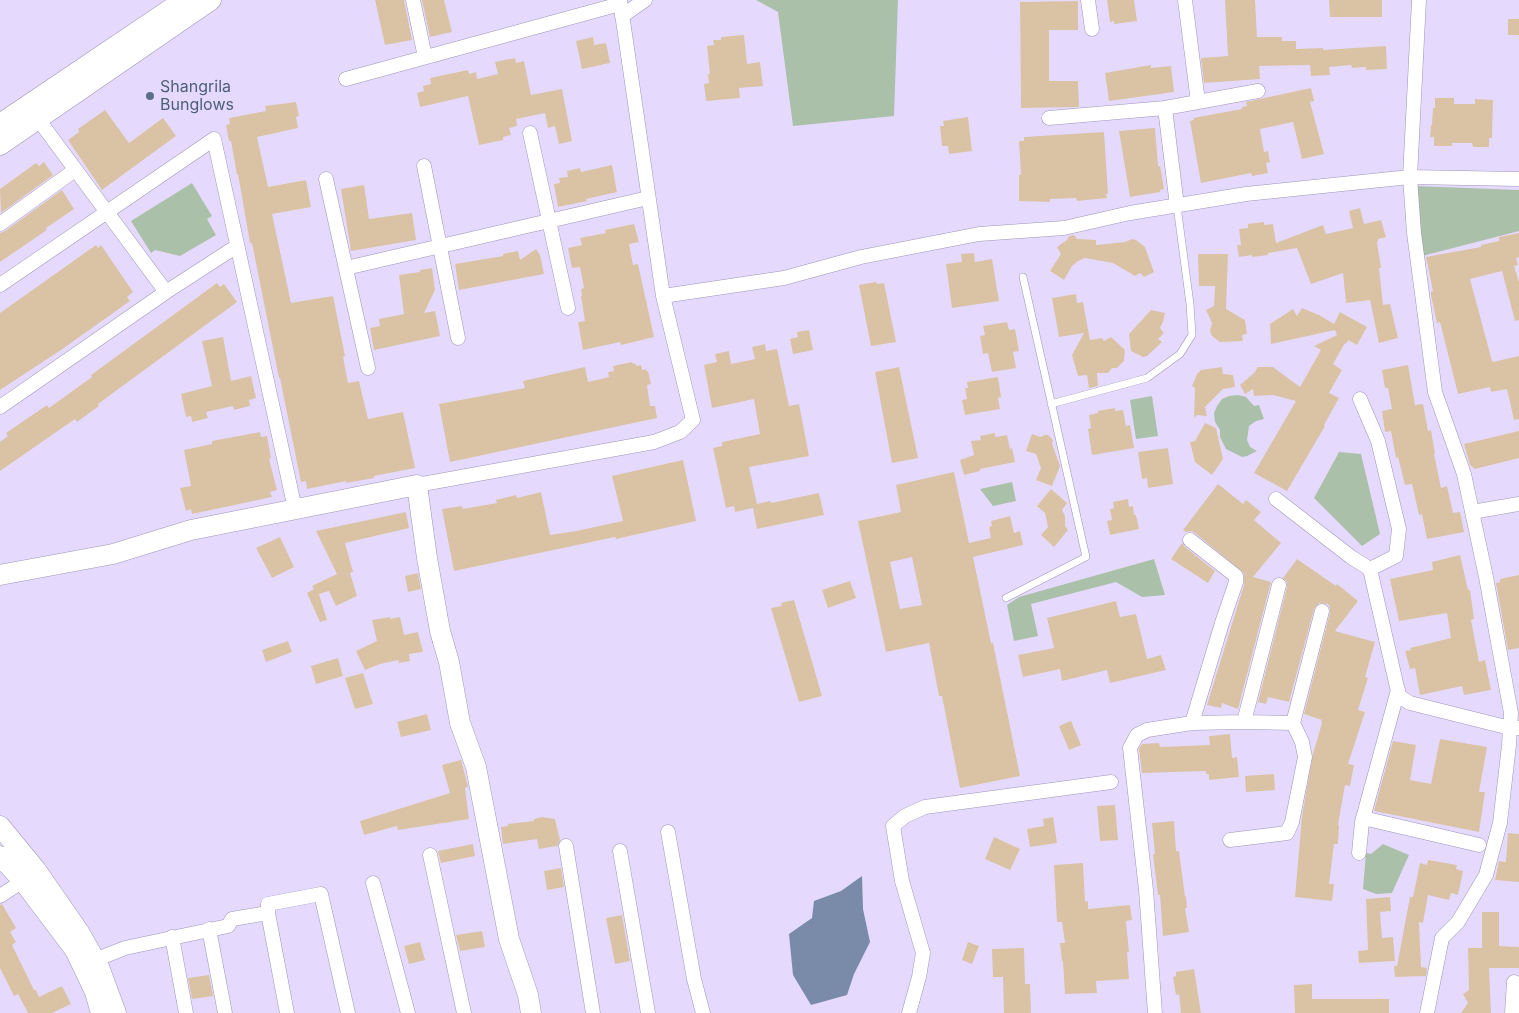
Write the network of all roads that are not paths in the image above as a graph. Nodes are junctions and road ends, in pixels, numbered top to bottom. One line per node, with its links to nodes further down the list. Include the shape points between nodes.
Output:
1 (184, 0): 17 (street)
2 (211, 0): 16 (street)
3 (413, 0): 10 (street)
4 (645, 0): 8 (street)
5 (1088, 0): 9 (street)
6 (1185, 0): 13 (street)
7 (1419, 0): 22 (street)
8 (621, 7): 10 (street); 25 (street)
9 (1092, 29)
10 (425, 57): 11 (street)
11 (346, 79)
12 (1258, 91): 13 (street)
13 (1198, 102): 14 (street)
14 (1165, 108): 15 (street); 26 (street)
15 (1049, 118)
16 (38, 119): 19 (street); 21 (street)
17 (0, 124)
18 (530, 133): 28 (street)
19 (0, 145)
20 (424, 166): 31 (street)
21 (75, 170): 27 (street); 29 (street)
22 (1410, 177): 24 (street); 26 (street, via 1246,194); 47 (street, via 1435,392 1464,474)
23 (326, 179): 32 (street)
24 (1519, 179)
25 (648, 198): 28 (street); 36 (street)
26 (1177, 206): 36 (street, via 1130,212 1064,228 979,234 861,257 784,278); 41 (lane, via 1192,336 1180,354 1147,378)
27 (107, 212): 30 (street, via 214,139); 34 (street); 35 (street)
28 (549, 221): 31 (street); 37 (street)
29 (0, 224)
30 (237, 246): 35 (street); 46 (street)
31 (440, 246): 32 (street); 38 (street)
32 (346, 268): 39 (street)
33 (1023, 277): 41 (lane)
34 (0, 285)
35 (166, 292): 42 (street)
36 (663, 296): 43 (street, via 693,420 680,432 654,442)
37 (568, 308)
38 (458, 338)
39 (368, 368)
40 (1360, 399): 49 (street, via 1378,441 1399,529 1396,556)
41 (1051, 404): 52 (lane, via 1086,557)
42 (0, 407)
43 (417, 485): 46 (street); 86 (street, via 440,632 460,722 476,767 509,940 528,994)
44 (1276, 499): 49 (street)
45 (1519, 504): 47 (street)
46 (295, 509): 50 (street, via 191,530 113,554)
47 (1472, 512): 58 (street)
48 (1190, 540): 56 (street, via 1236,576)
49 (1370, 569): 54 (street)
50 (0, 575)
51 (1279, 585): 55 (street)
52 (1006, 598)
53 (1322, 612): 57 (street)
54 (1398, 690): 58 (street, via 1399,696 1410,702); 60 (street)
55 (1244, 722): 56 (street); 57 (street)
56 (1192, 723): 91 (street, via 1146,730 1137,735 1130,748 1146,890)
57 (1292, 723): 63 (street, via 1302,742 1305,757 1287,833)
58 (1514, 728): 92 (street, via 1500,823 1486,875 1458,922 1442,938)
59 (1110, 782): 90 (street, via 925,807 893,826 902,881 923,953)
60 (1363, 818): 64 (street); 67 (street)
61 (0, 826): 76 (street, via 55,895)
62 (668, 832): 89 (street)
63 (1230, 840)
64 (1479, 845)
65 (566, 846): 87 (street)
66 (620, 851): 88 (street)
67 (1359, 853)
68 (430, 855): 85 (street)
69 (0, 856): 70 (street)
70 (24, 881): 72 (street); 78 (street, via 75,950)
71 (373, 883): 84 (street)
72 (0, 896)
73 (268, 912): 74 (street, via 232,919 228,926); 82 (street); 83 (street, via 268,904 321,894)
74 (209, 929): 75 (street); 81 (street)
75 (172, 937): 76 (street, via 125,948); 80 (street)
76 (95, 960): 79 (street)
77 (1514, 982): 93 (street)
78 (101, 1013)
79 (116, 1013)
80 (186, 1013)
81 (225, 1013)
82 (287, 1013)
83 (348, 1013)
84 (408, 1013)
85 (464, 1013)
86 (530, 1013)
87 (593, 1013)
88 (648, 1013)
89 (703, 1013)
90 (909, 1013)
91 (1155, 1013)
92 (1427, 1013)
93 (1512, 1013)

